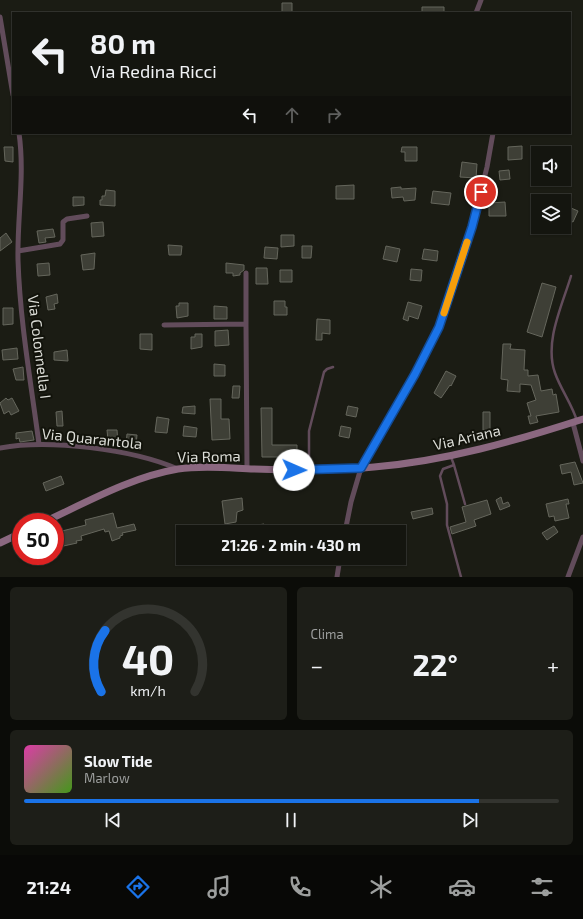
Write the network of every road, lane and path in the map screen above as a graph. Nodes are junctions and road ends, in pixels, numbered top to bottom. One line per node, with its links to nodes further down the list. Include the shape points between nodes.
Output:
1 (481, 0): 2 (street)
2 (476, 12)
3 (0, 17): 4 (street)
4 (12, 89)
5 (19, 134): 8 (street, Via Colonnella I, via 21,181)
6 (493, 134): 20 (street, via 475,215 441,320 415,374)
7 (87, 216): 8 (street, via 69,218 63,222 63,240 60,244)
8 (18, 251): 15 (street, Via Colonnella I, via 20,306)
9 (246, 273): 11 (street)
10 (571, 276): 14 (lane, via 555,329 552,356 557,379)
11 (246, 324): 12 (street); 22 (street)
12 (164, 325)
13 (333, 368): 23 (lane, via 324,372 310,424)
14 (578, 421): 17 (main road, Via Ariana); 18 (street)
15 (39, 444): 16 (street, Via Quarantola); 21 (street, Via Quarantola, via 131,454 155,459)
16 (0, 448)
17 (451, 456): 19 (lane); 20 (main road, Via Ariana)
18 (583, 461)
19 (454, 465): 24 (lane); 32 (lane, via 443,469 440,476 447,504 447,528)
20 (361, 468): 23 (main road, Via Roma); 26 (street)
21 (179, 469): 22 (main road, Via Roma); 25 (main road, Via Roma, via 130,483)
22 (247, 469): 23 (main road, Via Roma)
23 (309, 471)
24 (465, 504)
25 (64, 513)
26 (346, 525)
27 (12, 537): 29 (main road)
28 (583, 537): 33 (street)
29 (0, 543)
30 (339, 565): 31 (street)
31 (338, 577)
32 (461, 577)
33 (568, 577)

